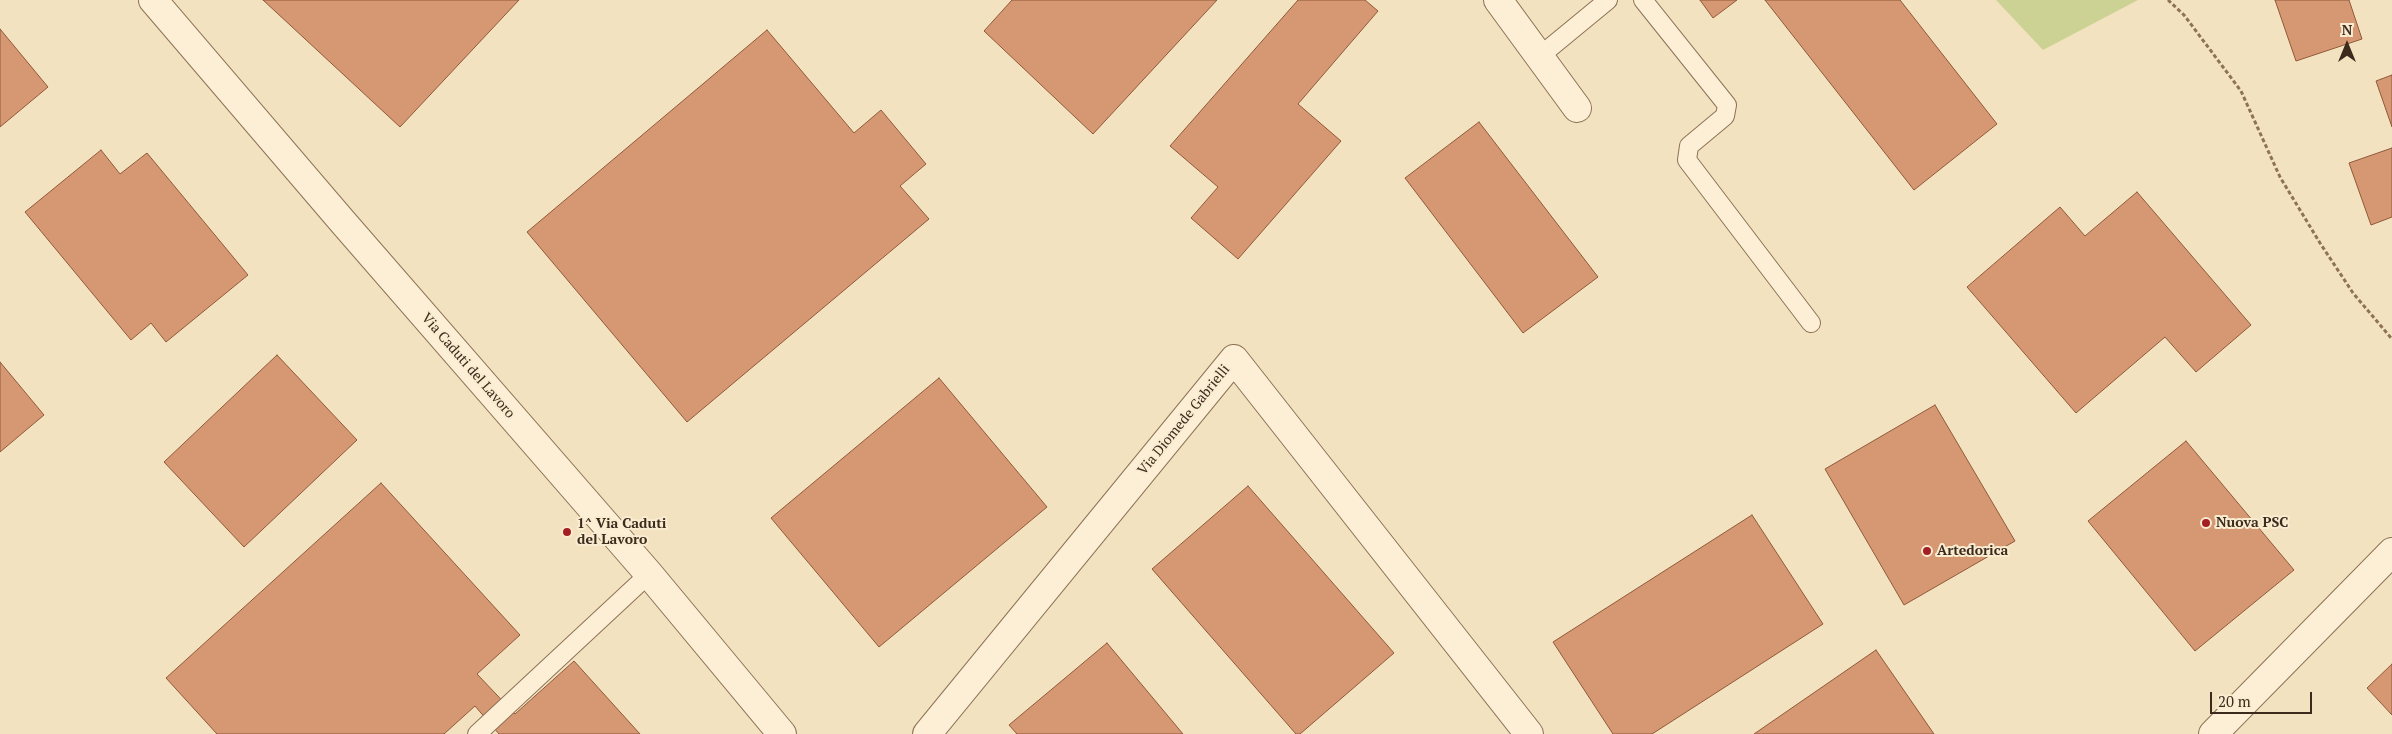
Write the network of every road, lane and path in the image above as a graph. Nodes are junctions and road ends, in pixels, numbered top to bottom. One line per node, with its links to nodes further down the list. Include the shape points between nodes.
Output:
1 (153, 0): 11 (street, Via Caduti del Lavoro)
2 (1498, 0): 6 (street)
3 (1608, 0): 6 (lane)
4 (1643, 0): 8 (lane, via 1727,105 1725,116 1689,146 1687,160)
5 (2168, 0): 9 (path, via 2241,91 2280,176 2320,243 2352,293)
6 (1540, 56): 7 (street)
7 (1577, 108)
8 (1810, 323)
9 (2392, 339)
10 (2392, 552): 16 (street)
11 (649, 574): 12 (lane); 13 (street, Via Caduti del Lavoro)
12 (477, 734)
13 (782, 734)
14 (927, 734): 15 (street, Via Diomede Gabrielli, via 1234,359)
15 (1529, 734)
16 (2213, 734)

